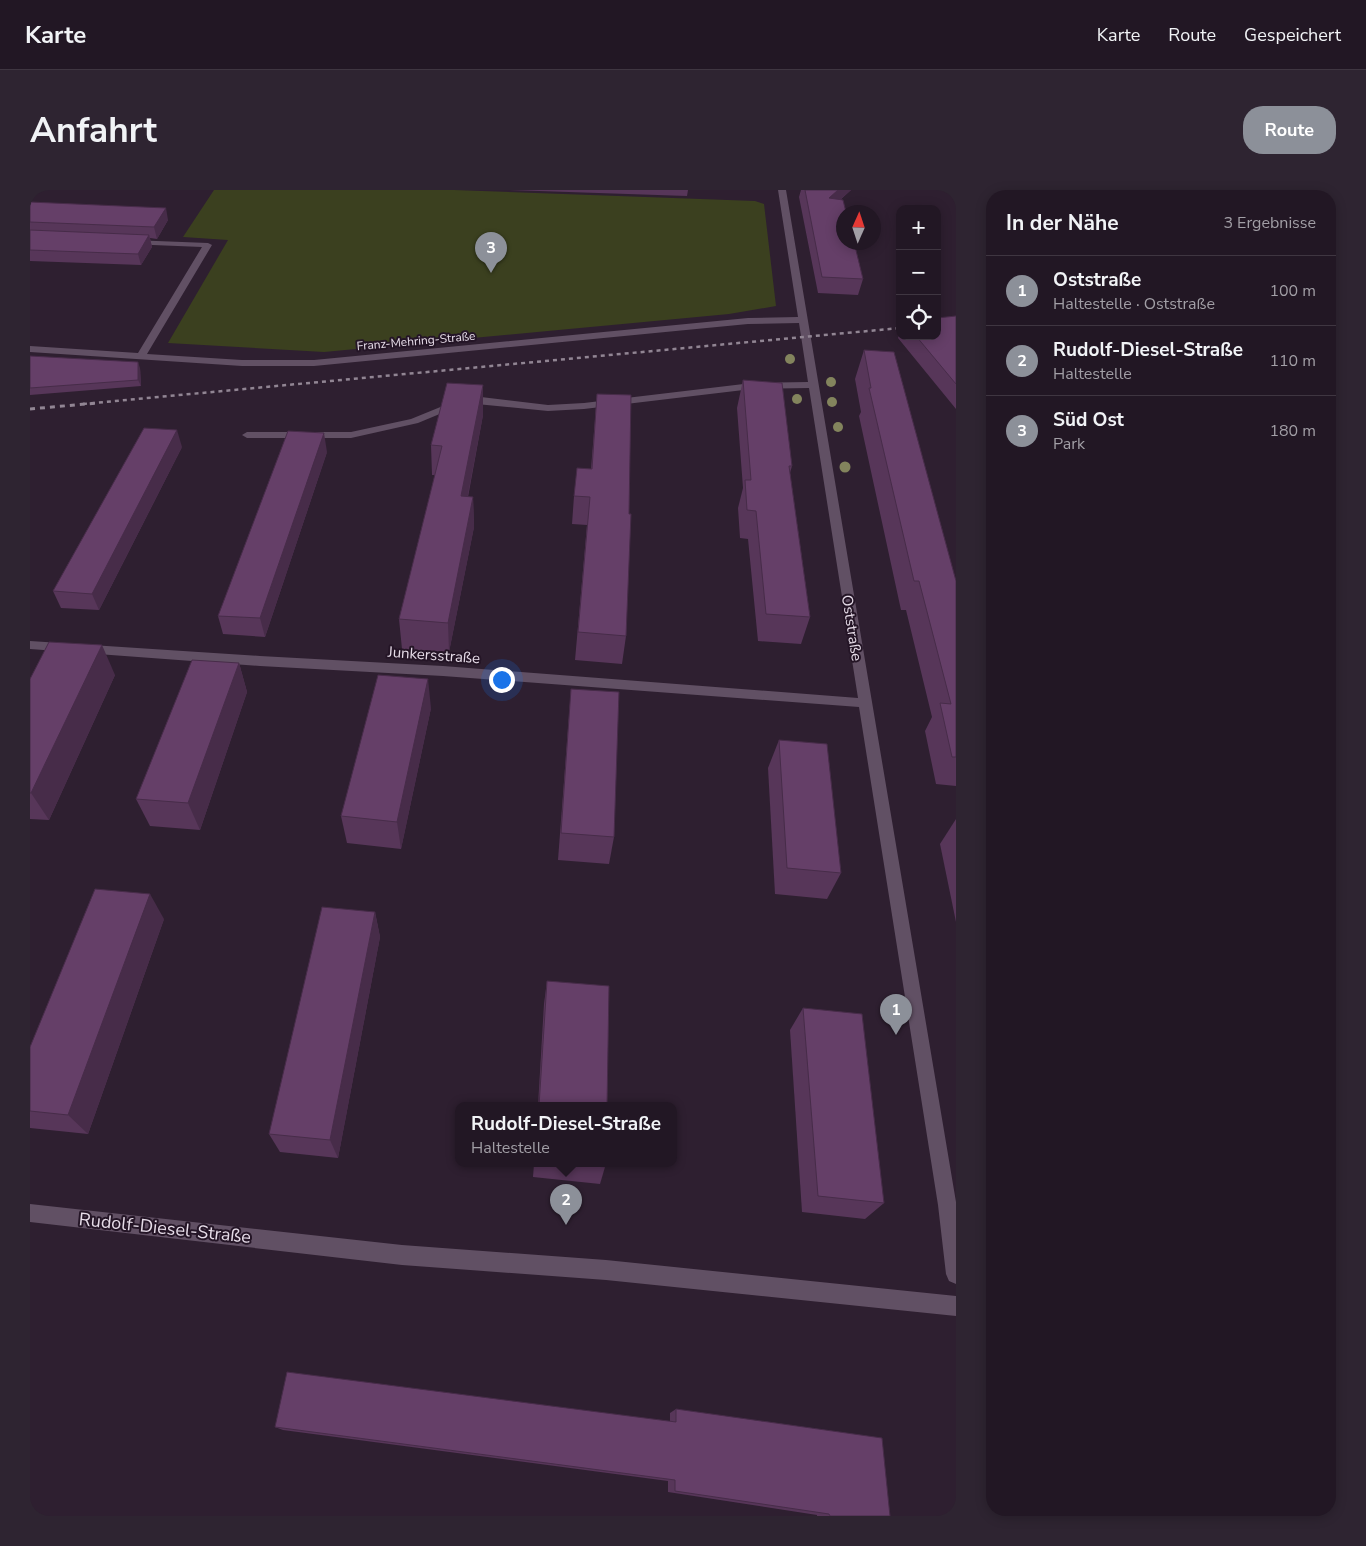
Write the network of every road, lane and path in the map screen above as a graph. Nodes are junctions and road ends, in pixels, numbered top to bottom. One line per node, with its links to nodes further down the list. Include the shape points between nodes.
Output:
1 (782, 190): 3 (street, Oststraße)
2 (119, 241): 5 (street, via 208,246)
3 (803, 320): 5 (street, Franz-Mehring-Straße, via 757,321 314,363 242,363); 6 (street, Oststraße)
4 (30, 348): 5 (street, Franz-Mehring-Straße)
5 (142, 355)
6 (812, 385): 7 (street, via 743,387 548,408 465,400 414,421 351,435); 9 (street, Oststraße)
7 (247, 435)
8 (30, 645): 9 (street, Junkersstraße, via 443,671)
9 (865, 703): 11 (street, Oststraße)
10 (30, 1212): 12 (street, Rudolf-Diesel-Straße, via 402,1254 606,1270)
11 (956, 1274)
12 (956, 1306)

